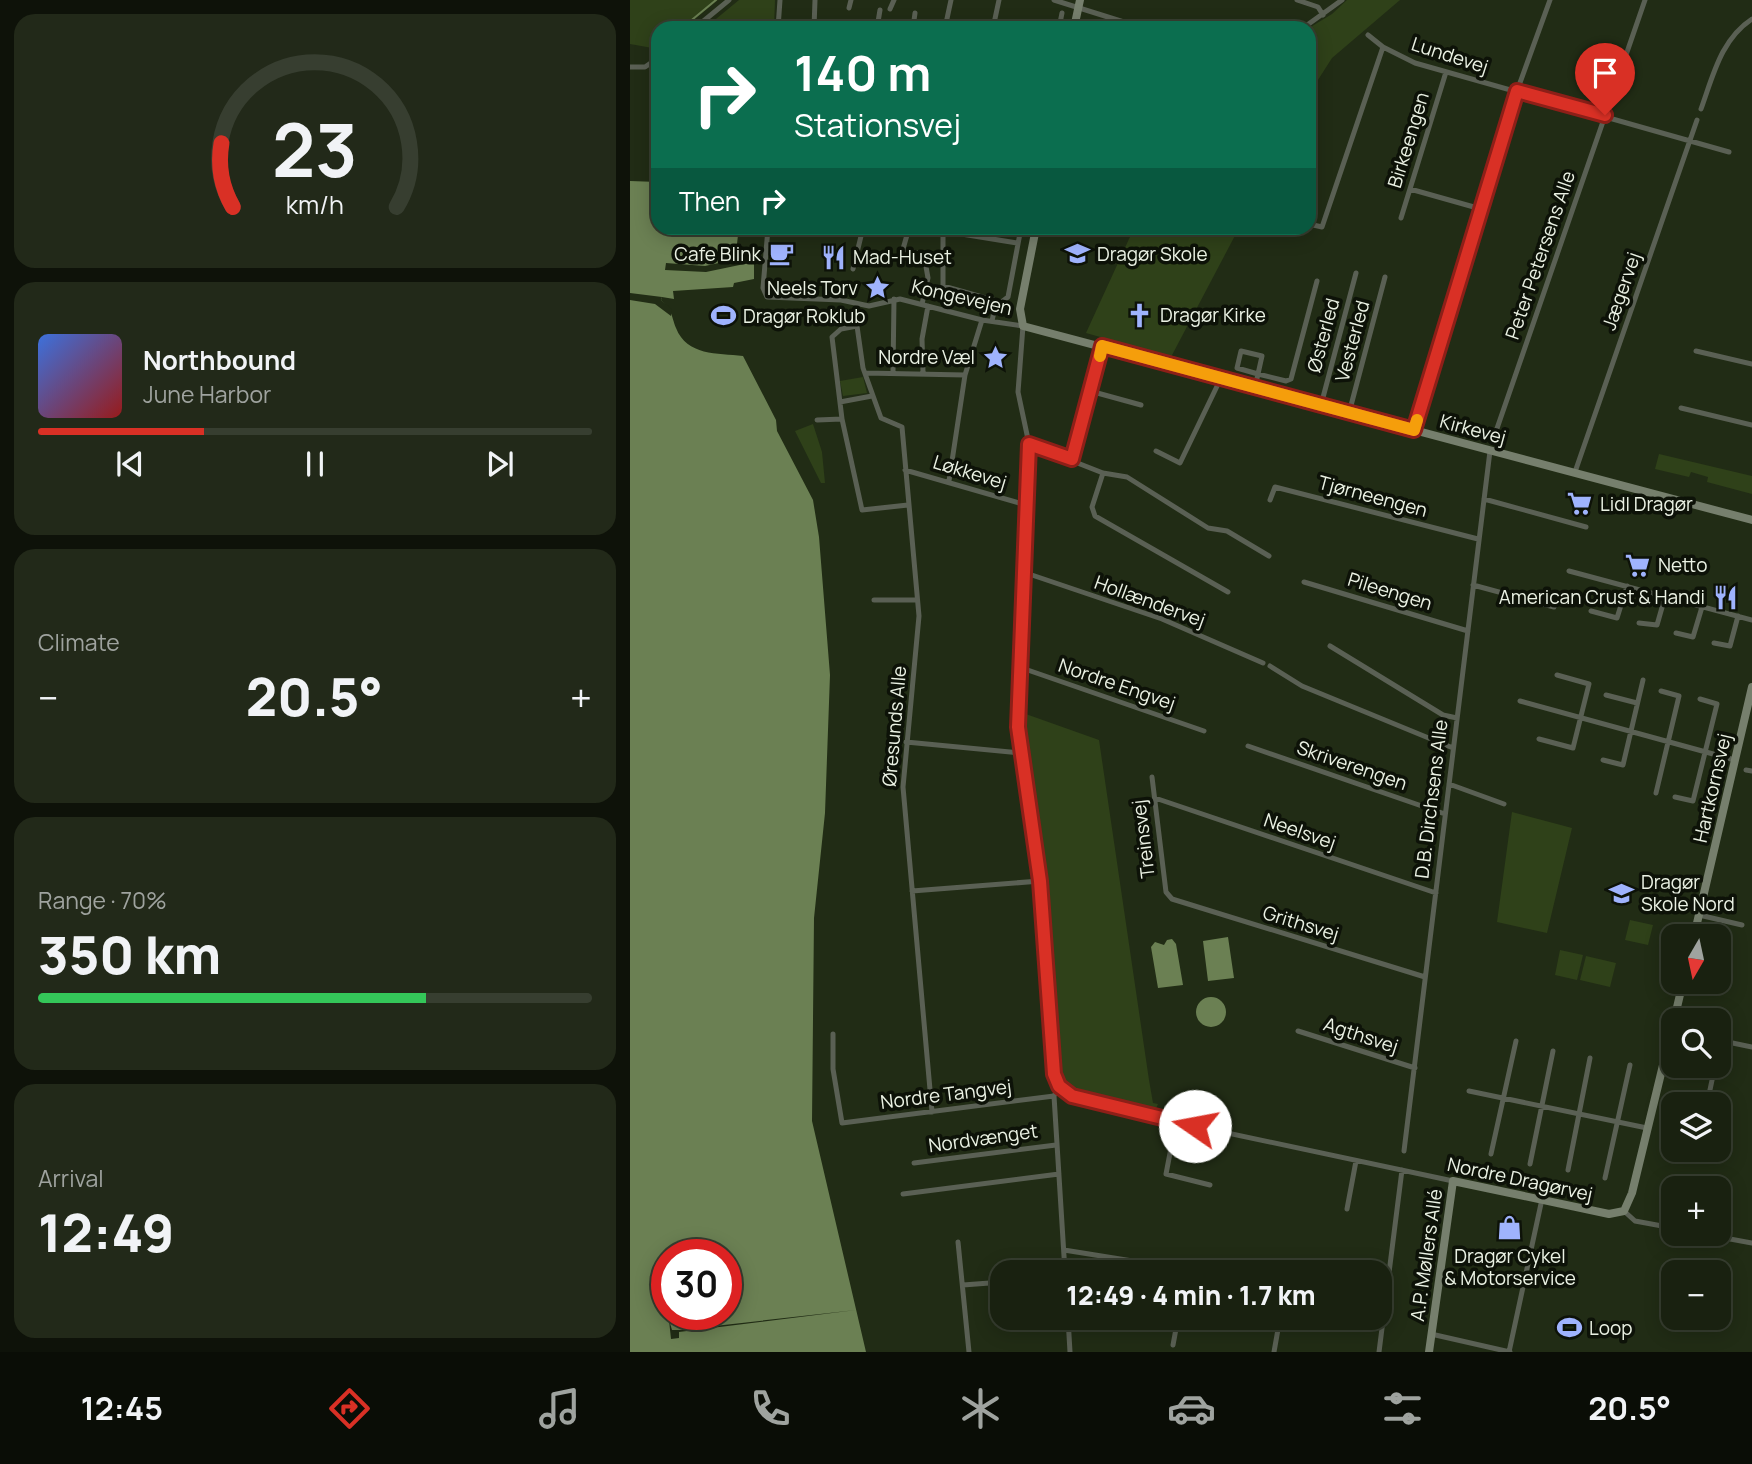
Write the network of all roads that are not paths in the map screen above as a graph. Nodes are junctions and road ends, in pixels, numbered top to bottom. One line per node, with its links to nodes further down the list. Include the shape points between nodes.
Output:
1 (729, 0): 21 (street)
2 (780, 0): 22 (street)
3 (815, 0): 23 (street)
4 (851, 0): 14 (street)
5 (894, 0): 15 (street)
6 (951, 0): 26 (street)
7 (999, 0): 27 (street)
8 (1054, 0): 13 (street)
9 (1297, 0): 19 (street, via 1318,7)
10 (1342, 0): 19 (street)
11 (1550, 0): 36 (street)
12 (1645, 0): 38 (street, Peter Petersens Alle)
13 (1079, 4): 29 (street)
14 (849, 8)
15 (890, 9)
16 (880, 10): 24 (street)
17 (915, 13): 25 (street)
18 (1062, 13): 28 (street)
19 (1323, 15): 30 (street)
20 (1752, 19): 37 (street, via 1732,37 1719,59)
21 (704, 21)
22 (778, 21)
23 (814, 21)
24 (878, 21)
25 (914, 21)
26 (946, 21)
27 (995, 21)
28 (1060, 21)
29 (1124, 21)
30 (1314, 21)
31 (1368, 35): 32 (street, Lundevej)
32 (1383, 47): 35 (street, Lundevej); 45 (street, via 1322,227)
33 (651, 63): 34 (street, via 643,68)
34 (630, 67)
35 (1446, 72): 36 (street, Lundevej); 42 (street, Birkeengen)
36 (1517, 91): 38 (street, Lundevej); 43 (street)
37 (1701, 109)
38 (1605, 115): 40 (street, Lundevej); 85 (street, Peter Petersens Alle)
39 (1697, 120): 40 (street, Jægervej)
40 (1690, 139): 41 (street, Lundevej); 91 (street, Jægervej)
41 (1729, 152)
42 (1410, 189): 43 (street); 44 (street, Birkeengen)
43 (1481, 209): 84 (street)
44 (1401, 218)
45 (1316, 226)
46 (767, 235): 58 (street, Kongevejen, via 763,288 767,297 869,306)
47 (861, 235): 54 (street)
48 (907, 235): 60 (street, via 902,249 924,256 928,278)
49 (943, 235): 59 (street, via 946,288)
50 (968, 235): 53 (street)
51 (1019, 235): 53 (street)
52 (1035, 235): 63 (street, via 1020,309)
53 (1017, 243): 59 (street, via 1008,297)
54 (853, 269)
55 (1356, 272): 78 (street, Østerled)
56 (1385, 277): 80 (street, Vesterled)
57 (1317, 281): 70 (street, via 1291,379)
58 (894, 299): 60 (street, Kongevejen); 67 (street)
59 (1000, 302): 62 (street)
60 (925, 305): 61 (street, Kongevejen); 68 (street)
61 (982, 320): 62 (street, Kongevejen); 71 (street)
62 (992, 321): 63 (street, Kongevejen)
63 (1023, 326): 64 (street, Kirkevej); 86 (street, via 1018,392)
64 (1102, 346): 72 (street, Kirkevej); 74 (street)
65 (1696, 351): 66 (street)
66 (1752, 364)
67 (893, 371): 68 (street); 69 (street)
68 (923, 372): 71 (street)
69 (865, 373): 75 (street); 76 (street, via 857,326 835,333 833,362)
70 (1258, 374): 70 (street, via 1262,356 1241,351 1237,368); 73 (street)
71 (965, 375): 93 (street)
72 (1221, 378): 73 (street, Kirkevej); 87 (street, via 1180,463)
73 (1255, 387): 78 (street, Kirkevej)
74 (1090, 391): 77 (street); 89 (street)
75 (872, 396): 76 (street); 90 (street, Øresunds Alle, via 881,418 902,427)
76 (840, 402): 81 (street)
77 (1141, 405)
78 (1321, 405): 80 (street, Kirkevej)
79 (1681, 408): 83 (street)
80 (1349, 413): 84 (street, Kirkevej)
81 (842, 419): 82 (street); 96 (street, via 862,510)
82 (817, 421)
83 (1752, 425)
84 (1414, 430): 88 (street, Kirkevej)
85 (1493, 440)
86 (1029, 444): 89 (street); 97 (street)
87 (1156, 451)
88 (1490, 451): 91 (street, Kirkevej); 94 (street, D.B. Dirchsens Alle)
89 (1072, 459): 92 (street)
90 (905, 470): 93 (street, Løkkevej); 96 (street, Øresunds Alle)
91 (1575, 472): 98 (street, Kirkevej)
92 (1103, 473): 101 (street, via 1127,477 1208,528 1227,531); 107 (street, via 1092,507 1095,516)
93 (948, 481): 97 (street, Løkkevej)
94 (1484, 499): 99 (street); 100 (street, D.B. Dirchsens Alle)
95 (1270, 500): 100 (street, Tjørneengen, via 1275,486)
96 (908, 505): 110 (street, Øresunds Alle)
97 (1026, 505): 103 (street)
98 (1752, 520)
99 (1586, 527)
100 (1478, 539): 105 (street, D.B. Dirchsens Alle)
101 (1269, 556)
102 (1569, 570): 106 (street)
103 (1023, 572): 121 (street, Hollændervej, via 1162,619); 123 (street)
104 (1304, 582): 117 (street, Pileengen)
105 (1473, 585): 111 (street); 117 (street, D.B. Dirchsens Alle)
106 (1627, 586): 108 (street); 113 (street, via 1617,618)
107 (1228, 592)
108 (1665, 597): 112 (street); 116 (street, via 1657,625)
109 (874, 600): 110 (street)
110 (917, 600): 137 (street, Øresunds Alle, via 918,634)
111 (1554, 607)
112 (1702, 607): 114 (street); 118 (street, via 1693,637)
113 (1591, 611)
114 (1738, 616): 115 (street); 119 (street, via 1730,646)
115 (1752, 620)
116 (1639, 623)
117 (1468, 631): 132 (street, D.B. Dirchsens Alle)
118 (1676, 633)
119 (1714, 643)
120 (1330, 646): 132 (street, via 1443,715)
121 (1264, 663)
122 (1270, 666): 140 (street, via 1302,686)
123 (1019, 667): 134 (street, Nordre Engvej); 142 (street)
124 (1557, 675): 133 (street, via 1589,684)
125 (1643, 680): 131 (street)
126 (1752, 687): 144 (street, Hartkornsvej)
127 (1661, 691): 138 (street, via 1679,696)
128 (1606, 695): 131 (street)
129 (1699, 699): 141 (street, via 1717,704)
130 (1520, 701): 133 (street)
131 (1637, 703): 135 (street)
132 (1457, 718): 140 (street, D.B. Dirchsens Alle)
133 (1580, 718): 135 (street); 136 (street, via 1573,748)
134 (1204, 731)
135 (1630, 731): 138 (street); 143 (street, via 1623,765)
136 (1539, 739)
137 (906, 742): 142 (street); 153 (street, Øresunds Alle, via 903,787)
138 (1668, 742): 141 (street); 147 (street)
139 (1248, 746): 151 (street, Skriverengen)
140 (1453, 748): 146 (street, D.B. Dirchsens Alle)
141 (1705, 752): 144 (street); 148 (street, via 1693,802)
142 (1020, 753): 152 (street)
143 (1603, 760)
144 (1735, 760): 156 (street, Hartkornsvej)
145 (1152, 777): 149 (street, Treinsvej)
146 (1449, 784): 150 (street); 151 (street, D.B. Dirchsens Alle)
147 (1656, 793)
148 (1675, 797)
149 (1154, 798): 154 (street, Neelsvej); 155 (street, Treinsvej)
150 (1504, 804)
151 (1445, 814): 154 (street, D.B. Dirchsens Alle)
152 (1040, 881): 153 (street); 170 (street, via 1053,1069)
153 (912, 891): 175 (street, Øresunds Alle)
154 (1436, 893): 159 (street, D.B. Dirchsens Alle)
155 (1168, 896): 159 (street, Grithsvej)
156 (1699, 915): 157 (street, Hartkornsvej); 158 (street)
157 (1697, 924)
158 (1742, 925)
159 (1425, 977): 168 (street, D.B. Dirchsens Alle)
160 (1298, 1031): 168 (street, Agthsvej)
161 (833, 1034): 175 (street, Nordre Tangvej, via 833,1069 842,1123)
162 (1516, 1041): 173 (street)
163 (1731, 1042): 164 (street)
164 (1752, 1047)
165 (1553, 1051): 174 (street)
166 (1590, 1058): 176 (street)
167 (1630, 1066): 178 (street)
168 (1415, 1068): 181 (street, D.B. Dirchsens Alle)
169 (1661, 1073): 179 (street)
170 (1059, 1086): 172 (street); 177 (street, Nordre Dragørvej, via 1077,1098)
171 (1469, 1091): 173 (street)
172 (1054, 1096): 175 (street, Nordre Tangvej); 180 (street)
173 (1504, 1098): 174 (street); 182 (street)
174 (1542, 1106): 176 (street); 185 (street)
175 (932, 1112)
176 (1579, 1114): 178 (street); 187 (street)
177 (1176, 1122): 183 (street, Nordre Dragørvej); 191 (street, via 1166,1174)
178 (1618, 1122): 179 (street); 189 (street)
179 (1647, 1128): 195 (street)
180 (1056, 1144): 184 (street, Nordvænget); 188 (street)
181 (1404, 1151)
182 (1491, 1154)
183 (1356, 1161): 186 (street, Nordre Dragørvej); 194 (street)
184 (914, 1163)
185 (1530, 1164)
186 (1402, 1170): 190 (street, Nordre Dragørvej); 203 (street)
187 (1567, 1170)
188 (1059, 1174): 192 (street); 200 (street)
189 (1605, 1178)
190 (1453, 1181): 193 (street, Nordre Dragørvej); 210 (street, A.P. Møllers Allé)
191 (1210, 1185)
192 (904, 1194)
193 (1542, 1199): 195 (street, Nordre Dragørvej, via 1609,1214); 217 (street, A.P. Møllers Allé)
194 (1346, 1209)
195 (1624, 1211): 196 (street, Nordre Dragørvej, via 1635,1221)
196 (1661, 1226)
197 (1731, 1239): 199 (street)
198 (958, 1242): 205 (street)
199 (1752, 1243)
200 (1064, 1250): 201 (street); 202 (street)
201 (1064, 1260)
202 (1122, 1260)
203 (1389, 1260)
204 (990, 1283): 205 (street)
205 (962, 1285): 212 (street)
206 (1069, 1330): 213 (street)
207 (1176, 1330): 211 (street)
208 (1278, 1330): 214 (street)
209 (1381, 1330): 215 (street)
210 (1431, 1334): 216 (street, A.P. Møllers Allé); 217 (street, A.P. Møllers Allé)
211 (1173, 1345)
212 (969, 1352)
213 (1070, 1352)
214 (1274, 1352)
215 (1379, 1352)
216 (1429, 1352)
217 (1510, 1352)

